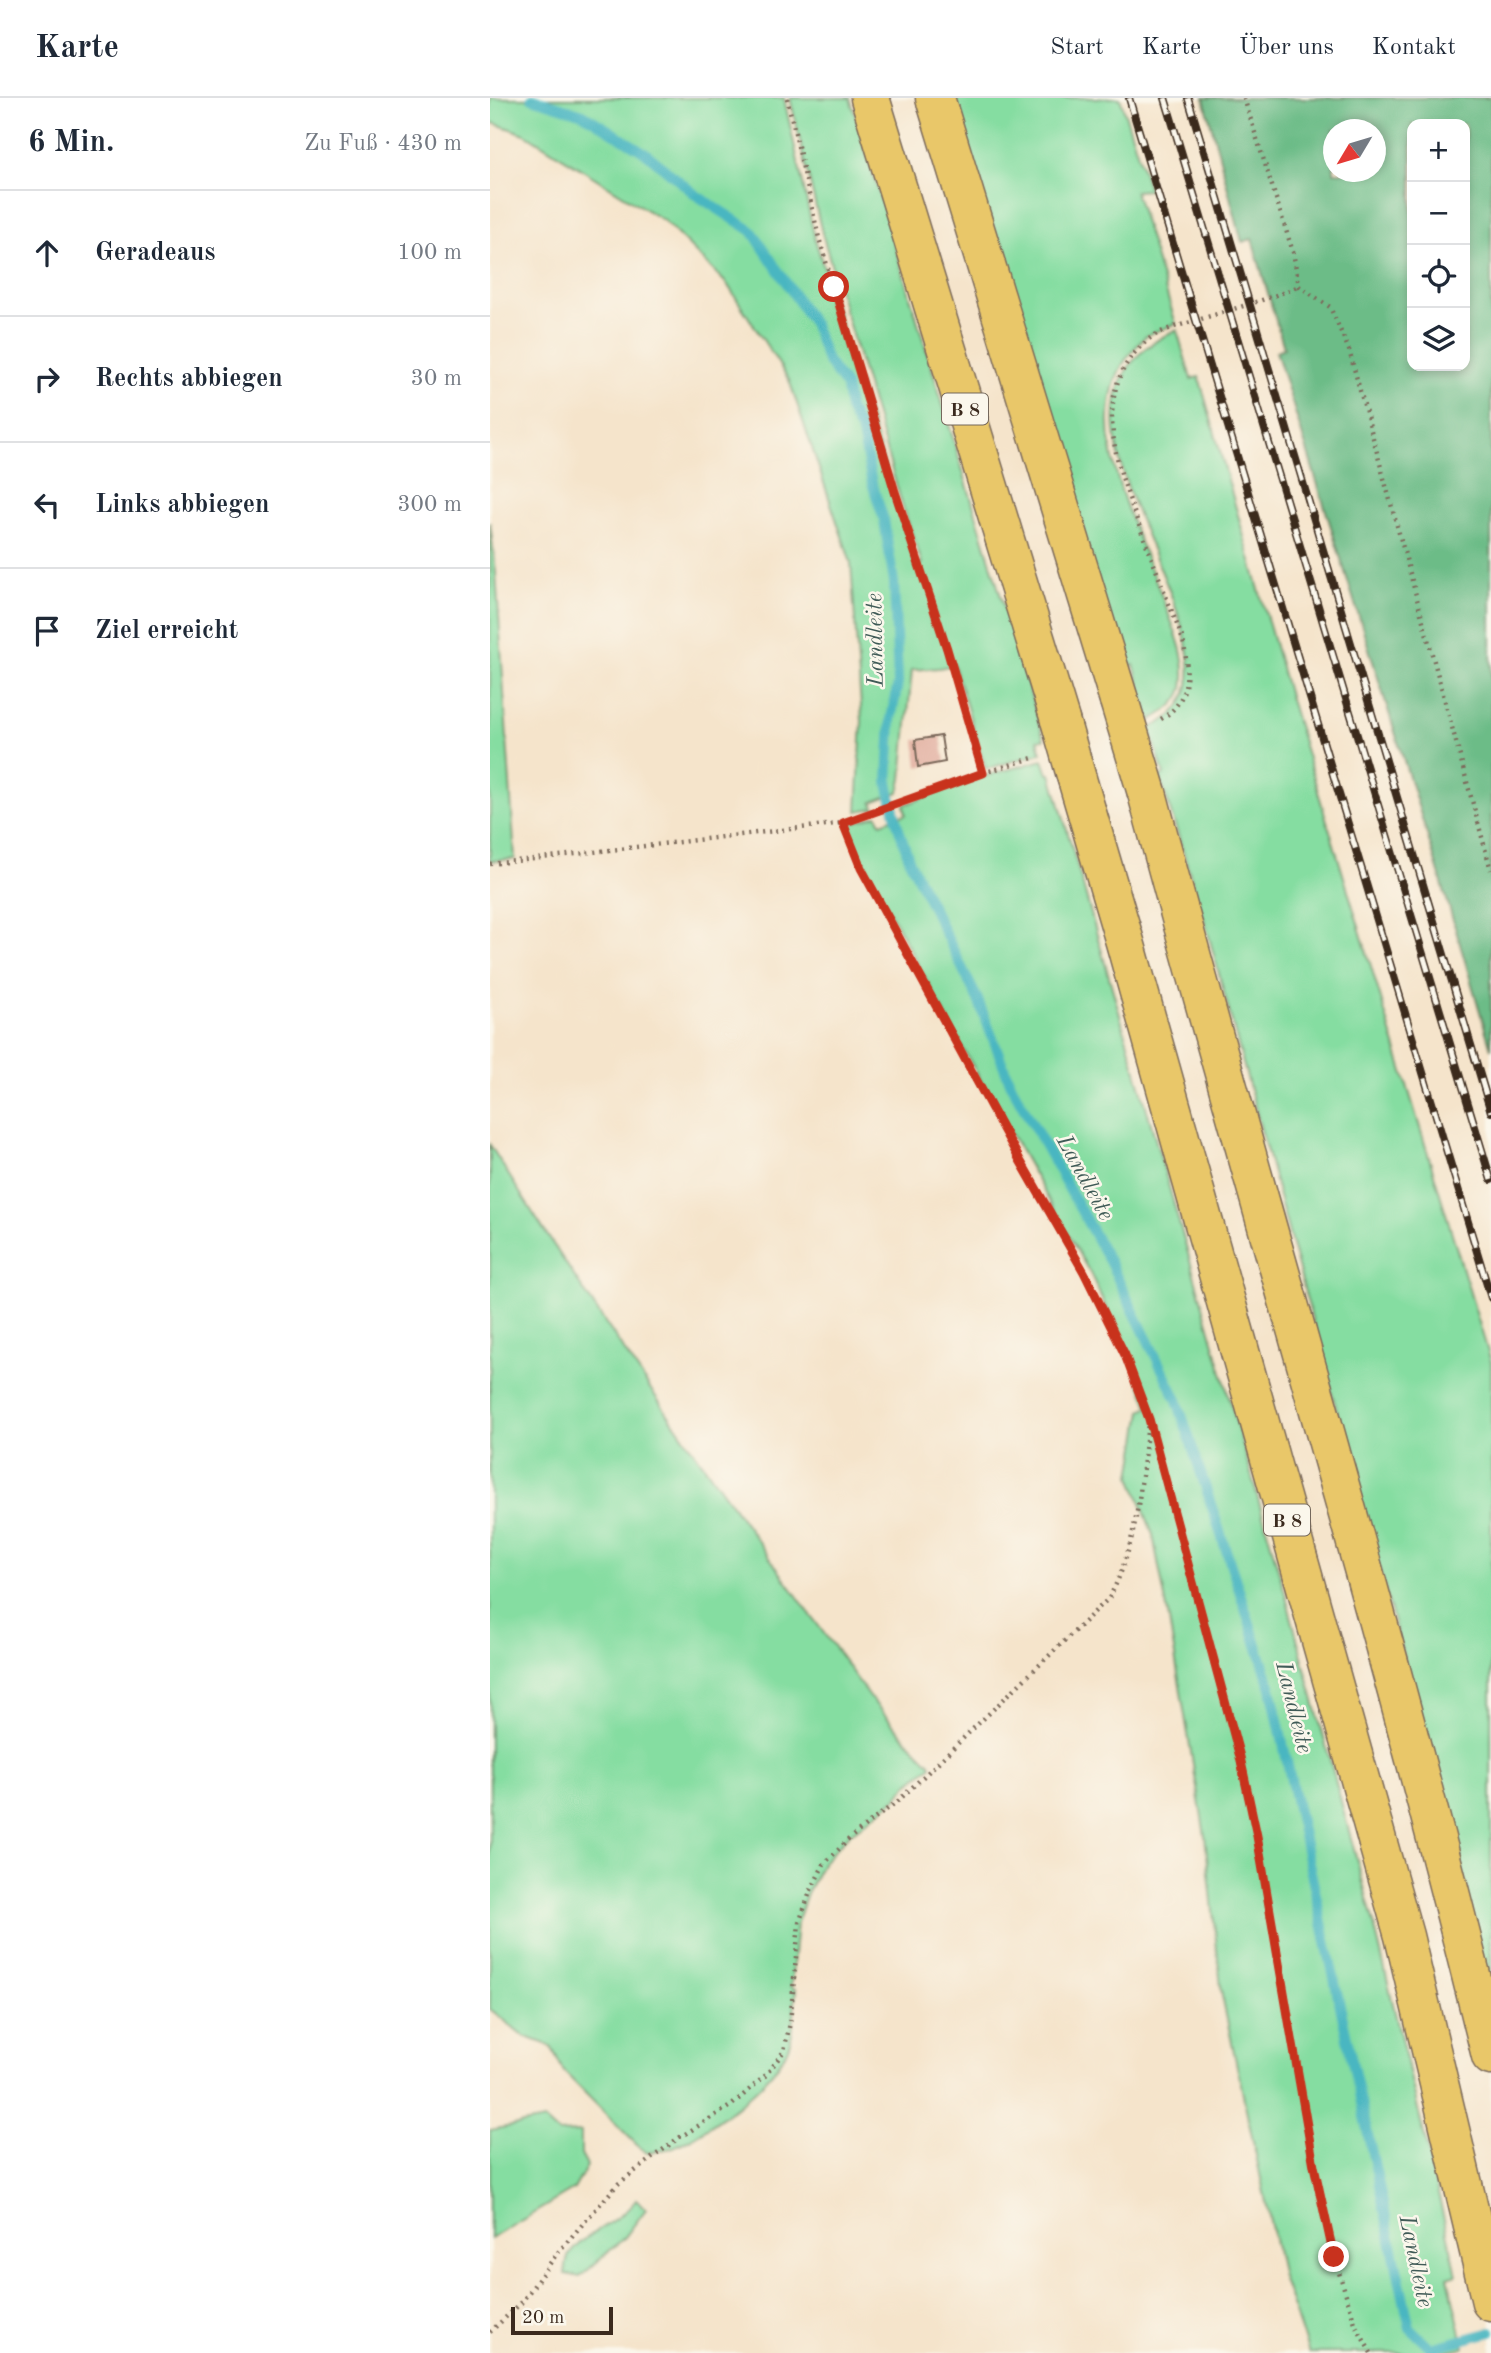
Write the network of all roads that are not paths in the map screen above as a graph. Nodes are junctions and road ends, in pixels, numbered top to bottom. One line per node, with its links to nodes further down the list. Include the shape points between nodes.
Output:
1 (870, 98): 4 (highway, B 8, bridge, via 1129,956 1404,1936)
2 (935, 98): 3 (highway, bridge, via 1147,793 1455,1906)
3 (1491, 2056)
4 (1491, 2302)

